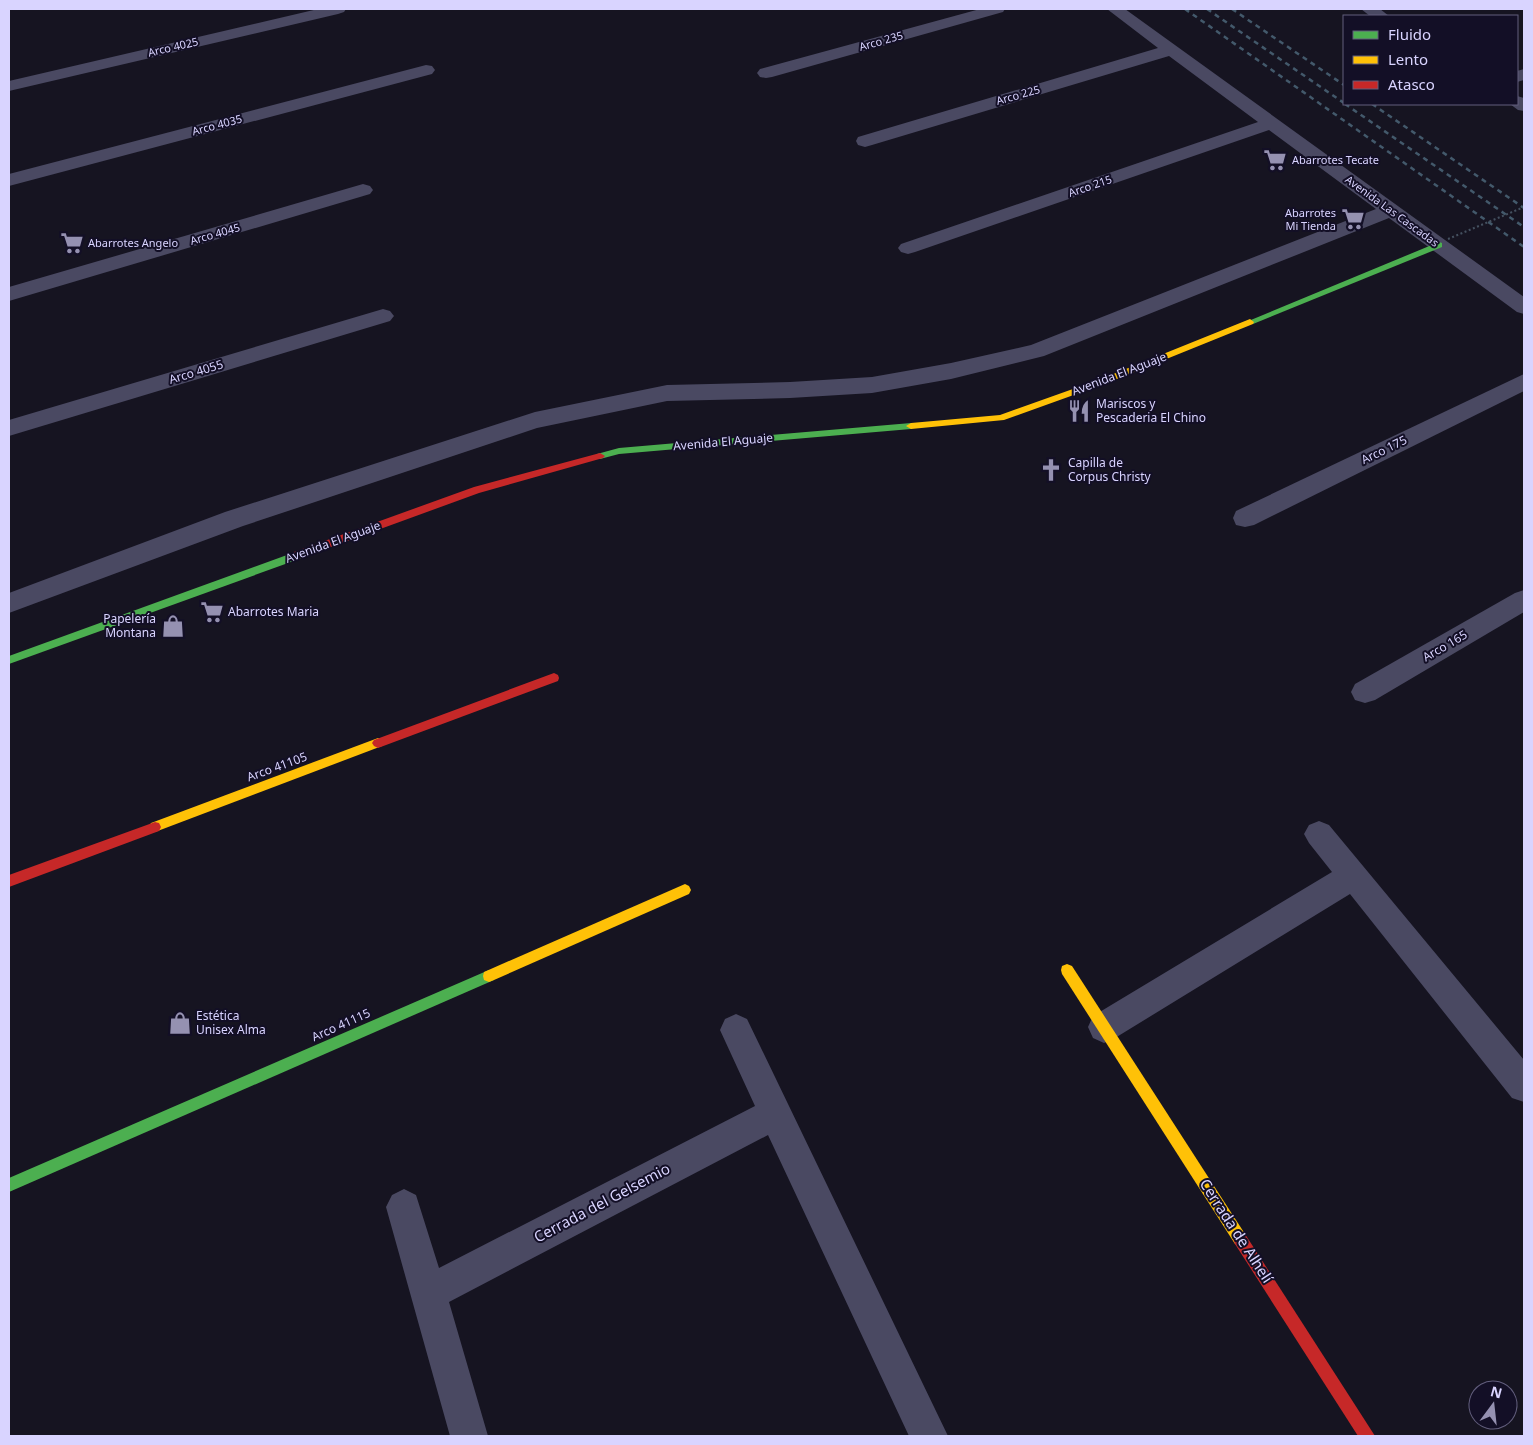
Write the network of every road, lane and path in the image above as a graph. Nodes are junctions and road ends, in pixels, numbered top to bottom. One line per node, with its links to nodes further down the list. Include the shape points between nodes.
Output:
1 (338, 9): 7 (street, Arco 4025)
2 (997, 9): 6 (street, Arco 235)
3 (1114, 9): 4 (street, Avenida Las Cascadas)
4 (1171, 50): 8 (street, Avenida Las Cascadas); 9 (street, Arco 225)
5 (426, 70): 10 (street, Arco 4035)
6 (766, 74)
7 (9, 86)
8 (1272, 123): 13 (street, Avenida Las Cascadas); 15 (street, Arco 215)
9 (865, 141)
10 (9, 180)
11 (363, 190): 16 (street, Arco 4045)
12 (1524, 207): 14 (path, bridge)
13 (1391, 210): 14 (street, Avenida Las Cascadas); 23 (street, via 1036,351 872,385 667,393 535,420 234,519)
14 (1443, 242): 17 (street, Avenida Las Cascadas); 24 (street, Avenida El Aguaje, via 1104,381 1001,418 619,451 477,490)
15 (908, 248)
16 (9, 294)
17 (1524, 307)
18 (383, 316): 20 (street, Arco 4055)
19 (1524, 382): 21 (street, Arco 175)
20 (9, 428)
21 (1245, 518)
22 (1524, 600): 26 (street, Arco 165)
23 (9, 603)
24 (9, 660)
25 (554, 678): 29 (street, Arco 41105)
26 (1365, 692)
27 (1320, 834): 28 (street)
28 (1353, 876): 32 (street); 34 (street)
29 (9, 881)
30 (685, 890): 36 (street, Arco 41115)
31 (1067, 970): 32 (street, Cerrada de Alhelí)
32 (1104, 1027): 41 (street, Cerrada de Alhelí)
33 (736, 1030): 35 (street)
34 (1524, 1086)
35 (776, 1113): 38 (street, Cerrada del Gelsemio); 40 (street)
36 (9, 1184)
37 (404, 1207): 38 (street)
38 (428, 1294): 39 (street)
39 (469, 1436)
40 (929, 1436)
41 (1367, 1436)

